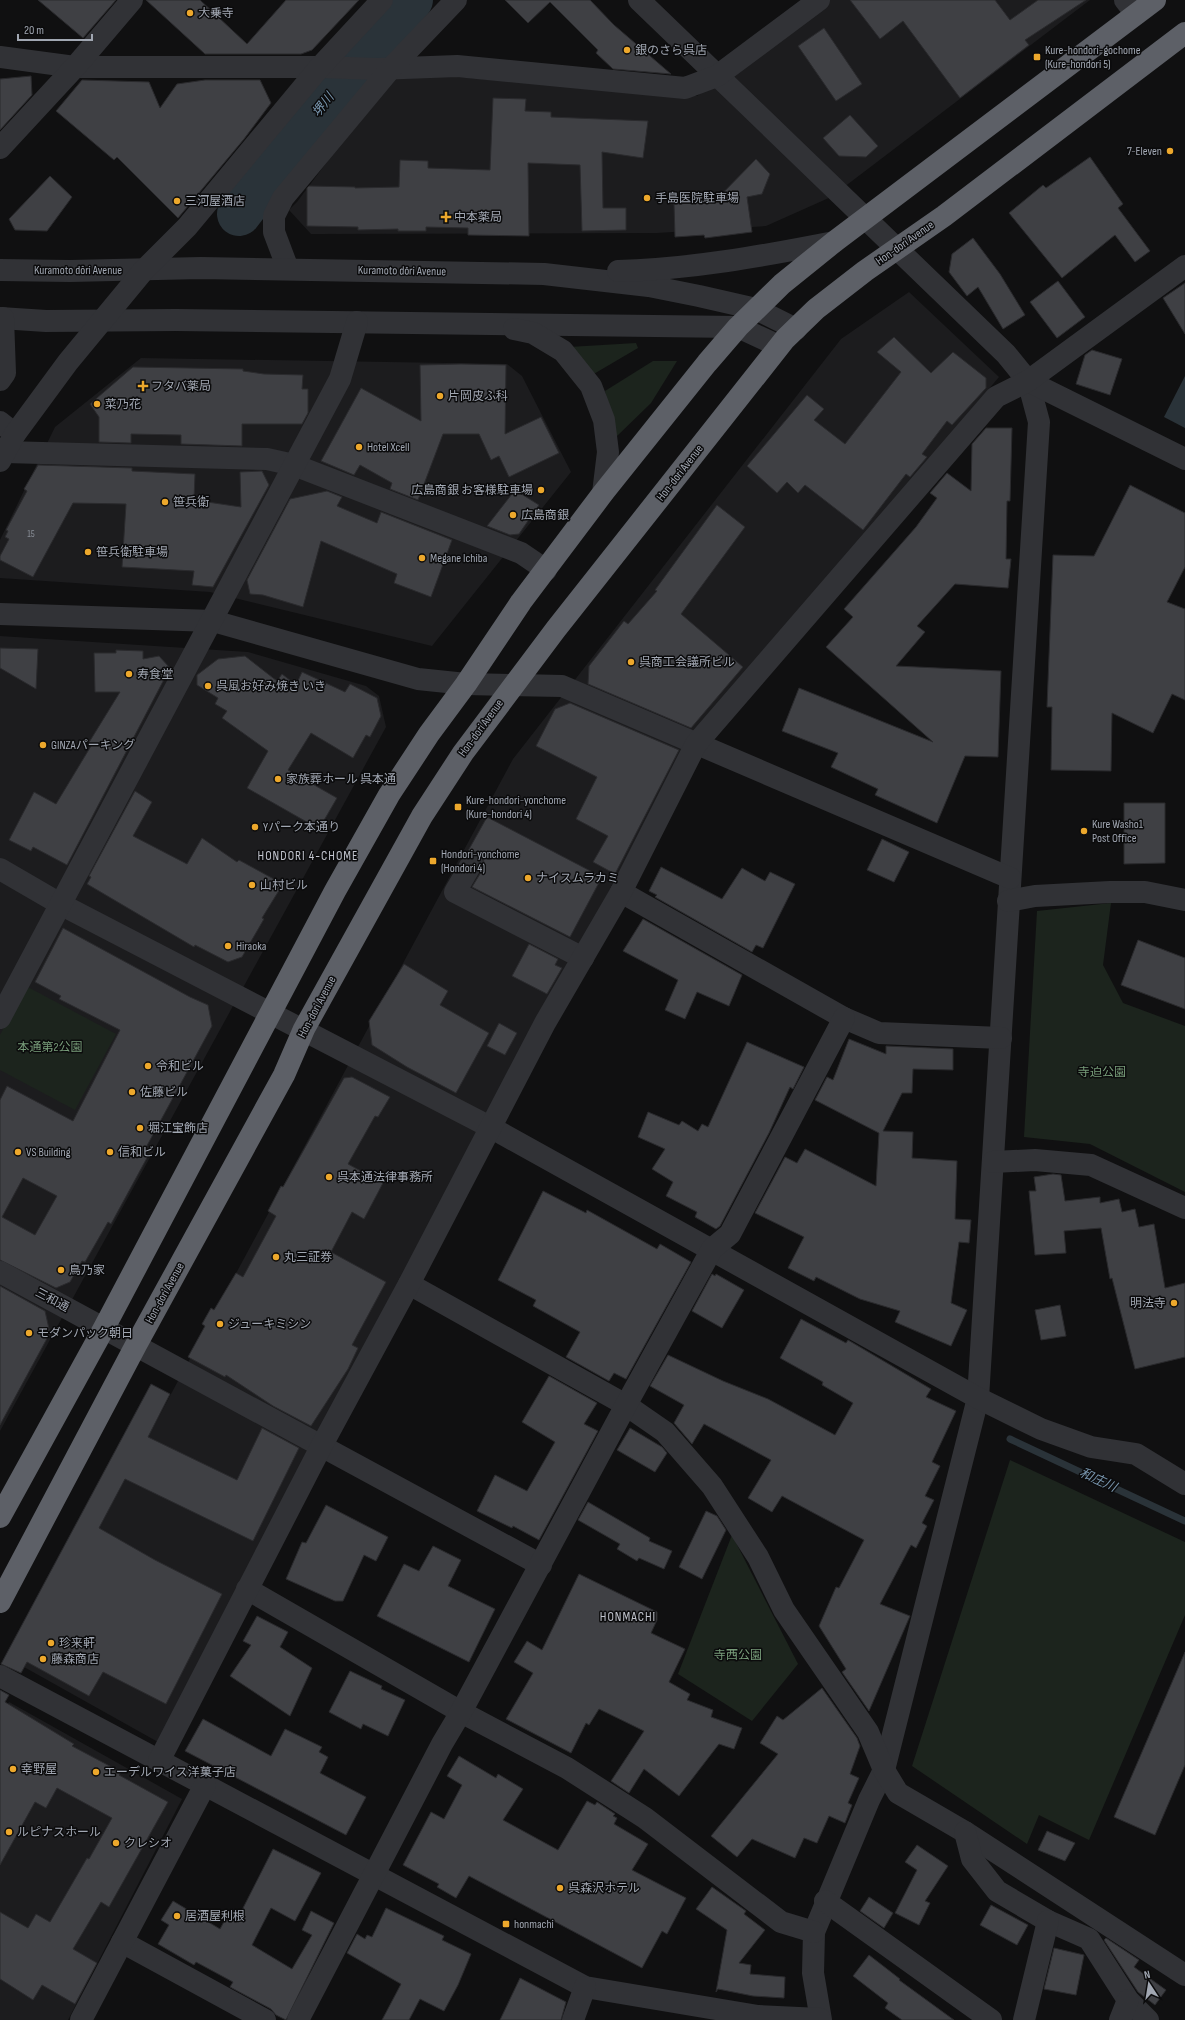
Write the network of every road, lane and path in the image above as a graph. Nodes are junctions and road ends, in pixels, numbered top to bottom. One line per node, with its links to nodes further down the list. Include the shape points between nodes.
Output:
1 (132, 0): 10 (street)
2 (382, 0): 11 (street)
3 (456, 0): 12 (street)
4 (639, 0): 13 (street)
5 (819, 0): 13 (street)
6 (1155, 0): 7 (highway)
7 (1130, 7): 15 (highway)
8 (1185, 33): 17 (highway, Hon-dori Avenue, via 944,216)
9 (0, 57): 10 (street)
10 (75, 67): 11 (street); 14 (street)
11 (326, 67): 12 (street); 21 (street, via 187,227)
12 (384, 68): 13 (street, via 457,66 685,88); 19 (street, via 280,204 274,216 274,232)
13 (717, 76): 15 (street)
14 (0, 148)
15 (866, 219): 16 (highway); 17 (street)
16 (834, 242): 22 (street, via 742,260 650,270); 23 (highway, via 782,284)
17 (895, 248): 29 (highway, Hon-dori Avenue, via 816,309); 32 (street, via 1006,354)
18 (1185, 266): 32 (street)
19 (288, 269): 21 (street, Kuramoto dōri Avenue); 22 (street, Kuramoto dōri Avenue)
20 (0, 270): 21 (street, Kuramoto dōri Avenue)
21 (144, 270): 25 (street)
22 (544, 274): 23 (street, Kuramoto dōri Avenue, via 649,286)
23 (756, 309): 28 (highway); 29 (street, Kuramoto dōri Avenue)
24 (2, 318): 25 (street, via 46,321); 31 (street, via 5,373)
25 (104, 320): 26 (street); 33 (street)
26 (358, 322): 27 (street); 35 (street, via 340,379)
27 (482, 323): 28 (street); 36 (street, via 533,333 563,351 591,386 604,420 608,452)
28 (738, 327): 30 (street); 36 (highway)
29 (796, 329): 30 (highway, Hon-dori Avenue)
30 (779, 346): 41 (highway, Hon-dori Avenue)
31 (0, 380)
32 (1028, 381): 34 (street); 42 (street, via 996,397); 45 (street, via 1039,422)
33 (5, 442): 35 (street, via 267,459)
34 (1185, 459)
35 (294, 465): 37 (street, via 521,553); 39 (street)
36 (603, 493): 37 (highway)
37 (546, 570): 40 (highway, via 521,602)
38 (0, 614): 39 (street)
39 (213, 622): 40 (street, via 418,679); 49 (street)
40 (466, 684): 41 (street); 51 (highway, via 389,795)
41 (514, 684): 42 (street, via 562,686); 54 (highway, Hon-dori Avenue, via 463,753 422,816)
42 (696, 744): 45 (street); 46 (street)
43 (472, 863): 50 (street, via 455,892)
44 (0, 869): 49 (street)
45 (1010, 878): 48 (street)
46 (621, 892): 50 (street); 53 (street)
47 (1185, 900): 48 (street, via 1145,892 1110,892 1035,896)
48 (1008, 901): 55 (street)
49 (62, 905): 51 (street); 52 (street)
50 (574, 953): 56 (street, via 545,1023)
51 (271, 1012): 54 (street); 62 (highway)
52 (0, 1018)
53 (844, 1018): 55 (street, via 879,1033); 59 (street, via 730,1234)
54 (304, 1029): 56 (street); 63 (highway, Hon-dori Avenue, via 284,1075)
55 (1001, 1038): 57 (street)
56 (490, 1127): 59 (street); 61 (street)
57 (993, 1162): 58 (street, via 1035,1160 1091,1165); 64 (street)
58 (1185, 1208)
59 (712, 1249): 64 (street); 65 (street)
60 (0, 1272): 62 (street, 三和通)
61 (409, 1284): 65 (street); 66 (street)
62 (104, 1328): 63 (street, 三和通); 68 (highway)
63 (136, 1345): 66 (street, 三和通); 71 (highway, Hon-dori Avenue)
64 (978, 1398): 67 (street, via 1041,1429 1091,1447 1136,1454); 75 (street)
65 (626, 1405): 69 (street); 75 (street, via 665,1432 712,1486 758,1557 784,1610 868,1732)
66 (322, 1445): 69 (street, 三和通); 70 (street)
67 (1185, 1484)
68 (0, 1517)
69 (541, 1565): 73 (street)
70 (247, 1589): 73 (street); 74 (street)
71 (0, 1602)
72 (0, 1676): 74 (street)
73 (462, 1712): 78 (street, via 442,1744); 81 (street, via 567,1768 644,1818 782,1922)
74 (159, 1761): 76 (street)
75 (884, 1770): 77 (street, via 898,1793); 79 (street)
76 (205, 1785): 78 (street); 82 (street)
77 (965, 1832): 80 (street, via 972,1859 998,1891); 83 (street)
78 (373, 1876): 84 (street); 90 (street)
79 (826, 1901): 81 (street); 92 (street)
80 (1048, 1921): 85 (street, via 1089,1939); 93 (street)
81 (814, 1932): 87 (street, via 813,1973)
82 (122, 1942): 88 (street); 89 (street)
83 (1185, 1975)
84 (585, 1987): 86 (street); 91 (street)
85 (1124, 2010): 94 (street)
86 (757, 2018): 87 (street)
87 (820, 2019)
88 (81, 2020)
89 (264, 2020)
90 (298, 2020)
91 (573, 2020)
92 (991, 2020)
93 (1024, 2020)
94 (1148, 2020)

